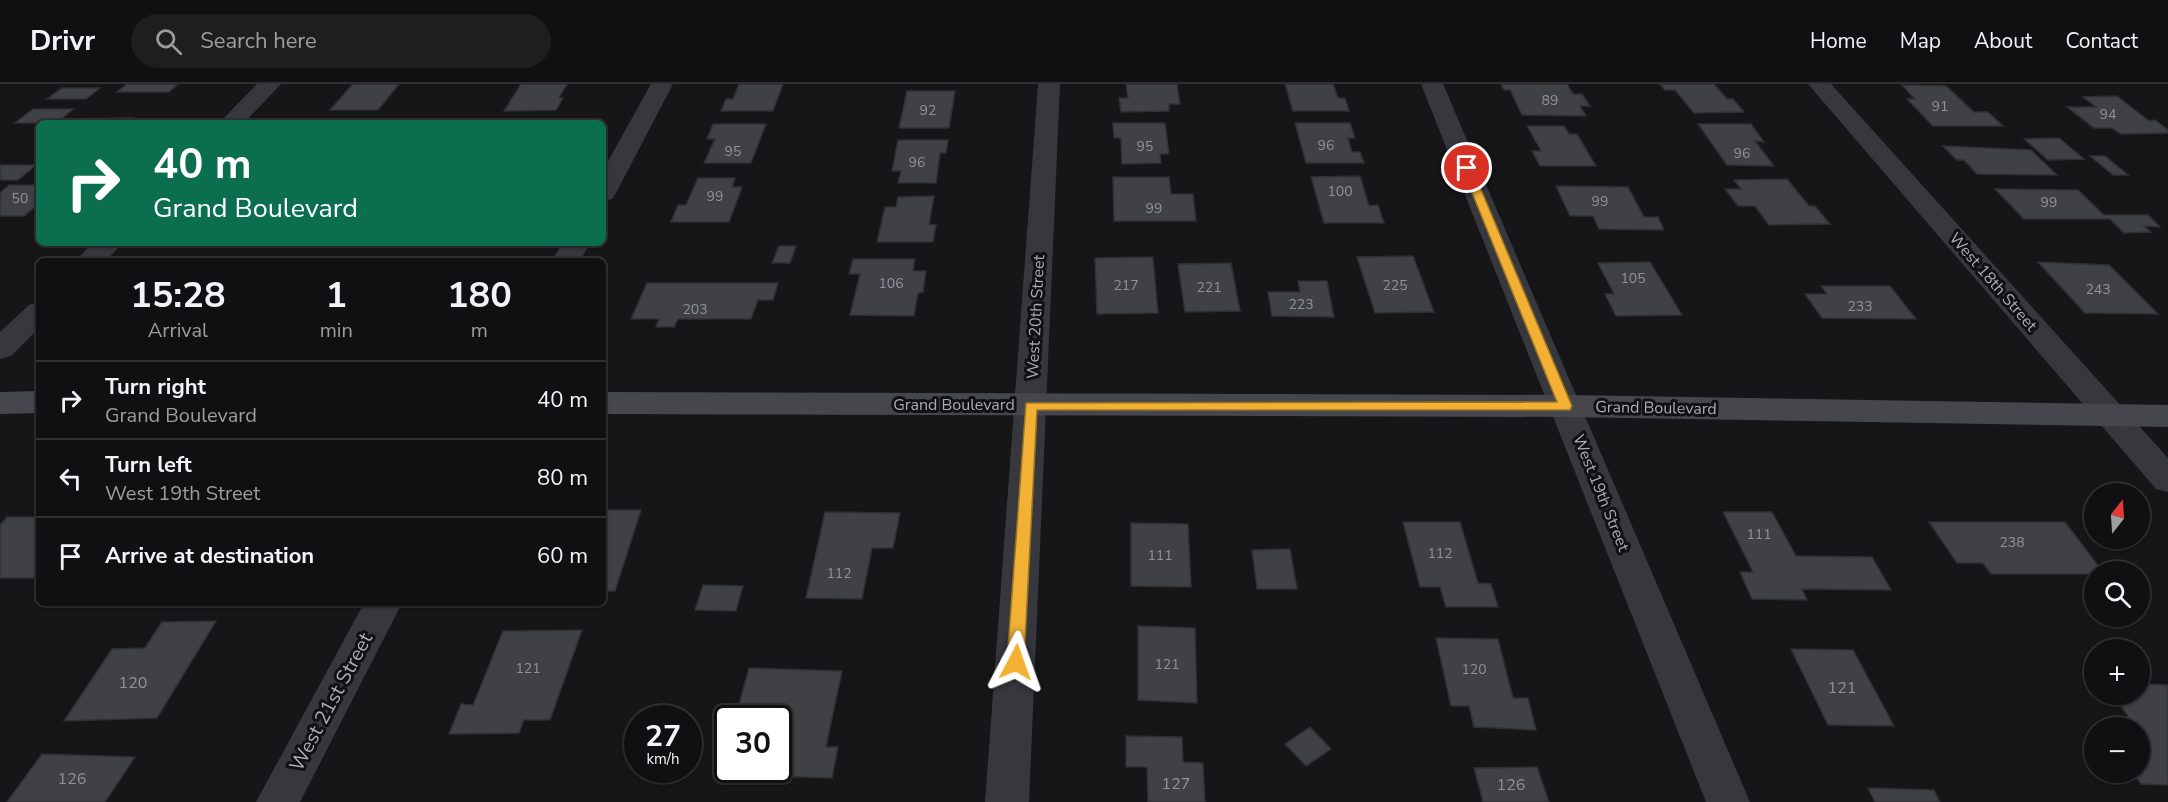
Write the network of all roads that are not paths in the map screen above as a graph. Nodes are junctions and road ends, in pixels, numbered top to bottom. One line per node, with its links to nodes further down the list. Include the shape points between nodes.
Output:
1 (270, 84): 6 (street)
2 (662, 84): 7 (street)
3 (1049, 84): 15 (street, West 20th Street)
4 (1432, 84): 16 (street, West 19th Street)
5 (1819, 84): 17 (street, West 18th Street)
6 (234, 120)
7 (606, 187)
8 (105, 246): 9 (street)
9 (93, 258)
10 (36, 314): 11 (street)
11 (0, 349)
12 (0, 402): 13 (street)
13 (36, 402)
14 (606, 403): 15 (street, Grand Boulevard)
15 (1031, 406): 16 (street, Grand Boulevard); 22 (street, West 20th Street)
16 (1565, 406): 17 (street, Grand Boulevard); 23 (street, West 19th Street)
17 (2111, 416): 18 (street, Grand Boulevard); 19 (street, West 18th Street)
18 (2168, 416)
19 (2168, 480)
20 (381, 606): 21 (street, West 21st Street)
21 (278, 802)
22 (1007, 802)
23 (1728, 802)

